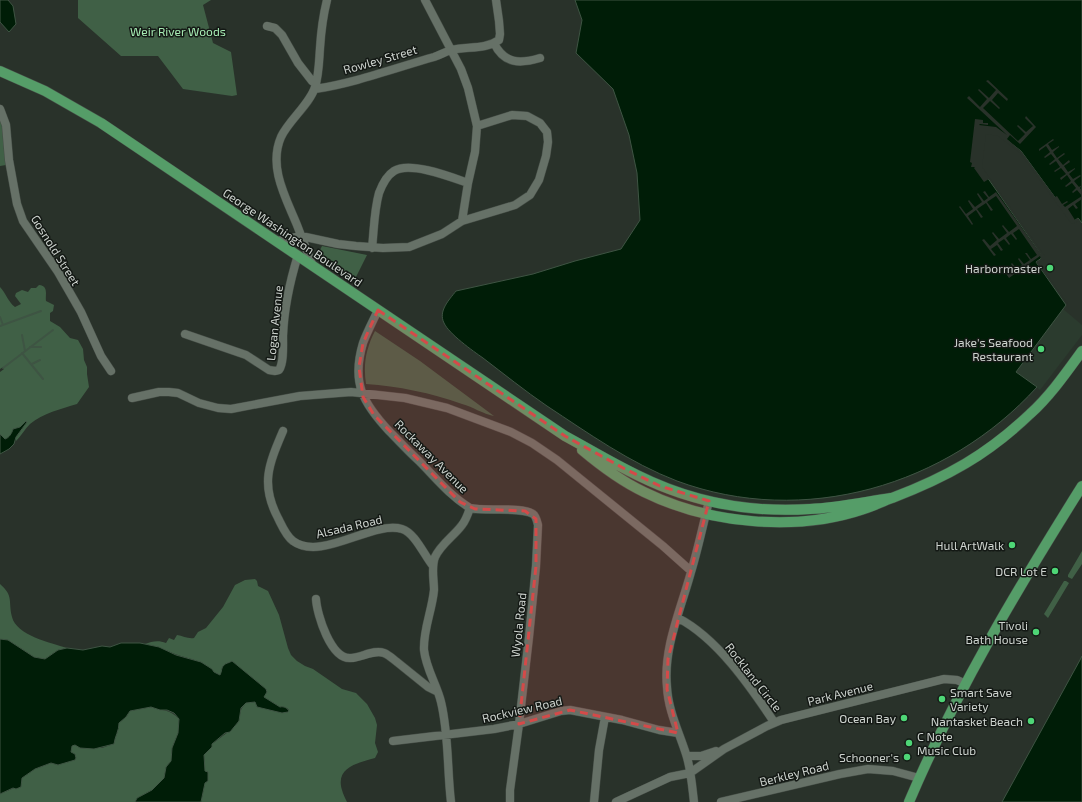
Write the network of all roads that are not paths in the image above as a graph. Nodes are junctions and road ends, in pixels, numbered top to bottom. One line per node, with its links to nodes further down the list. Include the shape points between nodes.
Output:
1 (326, 0): 9 (street)
2 (425, 0): 6 (street)
3 (496, 0): 5 (street, via 500,34 499,40)
4 (267, 26): 9 (street, via 280,31 298,63)
5 (494, 43): 6 (street, Rowley Street); 7 (street, via 498,52 511,60 527,61)
6 (452, 50): 9 (street, Rowley Street, via 373,74); 11 (street, via 468,88)
7 (540, 58)
8 (0, 71): 15 (main road, George Washington Boulevard, via 45,91 101,123)
9 (316, 86): 14 (street, via 286,128 278,150 277,171 280,183)
10 (0, 109): 22 (street, Gosnold Street, via 6,125 9,160 17,204 23,221 58,272 81,312 101,356)
11 (477, 126): 12 (street, via 475,152); 13 (street, via 512,115 527,116 540,122 547,132 546,156 539,180 530,195 515,204)
12 (468, 183): 13 (street); 16 (street, via 421,169 395,170 383,183 379,193)
13 (462, 221): 16 (street, via 442,234 409,246)
14 (301, 236): 15 (street); 16 (street); 18 (street)
15 (277, 241): 17 (main road, George Washington Boulevard)
16 (372, 248)
17 (298, 255): 18 (main road, George Washington Boulevard); 20 (street, Logan Avenue, via 290,283 282,364 279,370 269,370 246,356)
18 (312, 264): 19 (main road, George Washington Boulevard)
19 (378, 310): 23 (street, Rockaway Avenue, via 361,354 359,367); 26 (main road, George Washington Boulevard)
20 (185, 334)
21 (1082, 352): 28 (main road, George Washington Boulevard, via 1046,398 997,443 947,475)
22 (112, 371)
23 (362, 393): 24 (street, via 341,392 300,396 231,409 199,403 178,393 158,392); 30 (street, Rockaway Avenue, via 374,415 448,491); 33 (street, via 405,398 447,408 498,426 532,443 557,460)
24 (132, 398)
25 (283, 431): 32 (street, Alsada Road, via 268,470 269,497 284,530 293,542 318,546 341,542 382,529 402,529 414,538)
26 (565, 436): 29 (main road, George Washington Boulevard, via 648,480); 31 (main road, George Washington Boulevard, via 597,463 644,492)
27 (1082, 486): 36 (main road, via 1008,605)
28 (891, 498): 29 (main road, George Washington Boulevard, via 838,507 799,510 751,508); 31 (main road, George Washington Boulevard, via 865,509 808,521 762,522)
29 (709, 501): 31 (street)
30 (470, 508): 32 (street, Rockaway Avenue, via 462,525 435,557); 40 (street, Wyola Road, via 525,511 533,514 538,525)
31 (706, 513): 33 (street)
32 (433, 566): 37 (street, Rockaway Avenue, via 434,593 425,632 424,651)
33 (691, 572): 35 (street)
34 (316, 599): 37 (street, via 324,628 340,655 352,658 371,653 385,653)
35 (678, 618): 39 (street, Rockland Circle, via 694,627 724,656); 41 (street, via 670,646 666,677 668,696)
36 (966, 684): 39 (street, Park Avenue, via 958,680 944,679); 47 (main road)
37 (436, 691): 42 (street, Rockaway Avenue)
38 (605, 717): 40 (street, Rockview Road, via 570,710); 41 (street, Rockview Road); 51 (street)
39 (774, 722): 44 (street, Park Avenue)
40 (519, 724): 42 (street, Rockview Road, via 494,730); 50 (street, Wyola Road)
41 (678, 733): 45 (street)
42 (447, 735): 43 (street, Rockview Road); 49 (street, Rockaway Avenue)
43 (393, 740)
44 (724, 749): 45 (street, Park Avenue, via 701,756); 46 (street, Park Avenue)
45 (687, 756): 46 (street)
46 (690, 773): 52 (street, Park Avenue, via 670,777); 53 (street)
47 (919, 778): 48 (street, Berkley Road, via 893,771 868,770 840,774); 55 (main road)
48 (747, 799): 54 (street, Berkley Road)
49 (451, 802)
50 (510, 802)
51 (594, 802)
52 (616, 802)
53 (694, 802)
54 (722, 802)
55 (909, 802)

